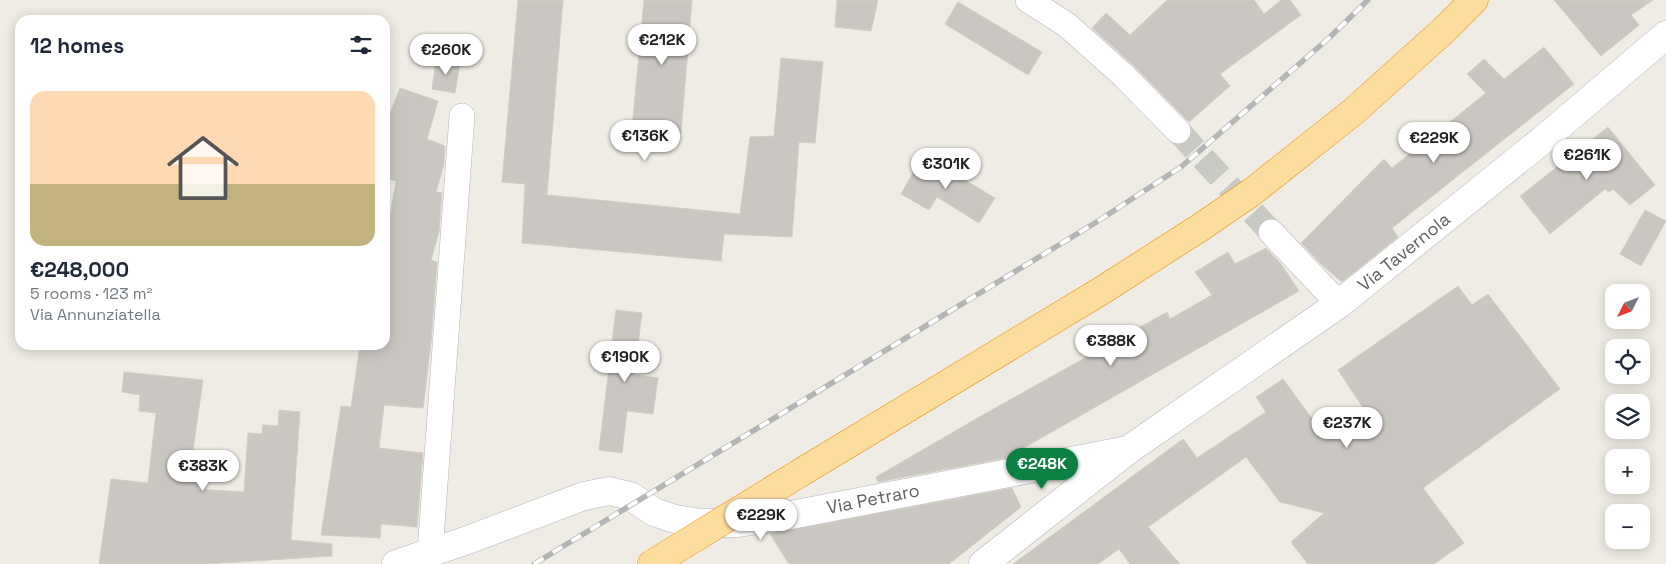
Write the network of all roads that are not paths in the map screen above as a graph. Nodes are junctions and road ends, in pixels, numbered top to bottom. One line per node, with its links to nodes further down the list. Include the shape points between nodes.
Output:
1 (1028, 0): 5 (street, via 1066,25 1116,68)
2 (1474, 0): 11 (highway, bridge, via 1354,110 1252,192 1201,227)
3 (1666, 34): 7 (main road, Via Tavernola, via 1545,138)
4 (462, 116): 9 (street)
5 (1178, 131)
6 (1271, 232): 7 (street)
7 (1339, 304): 8 (main road, Via Tavernola)
8 (1128, 450): 9 (main road, Via Petraro, via 738,523 675,519 654,512 630,496 609,491 584,496); 12 (main road, Via Tavernola)
9 (430, 552): 10 (main road, Via Petraro)
10 (396, 564)
11 (652, 564)
12 (984, 564)

